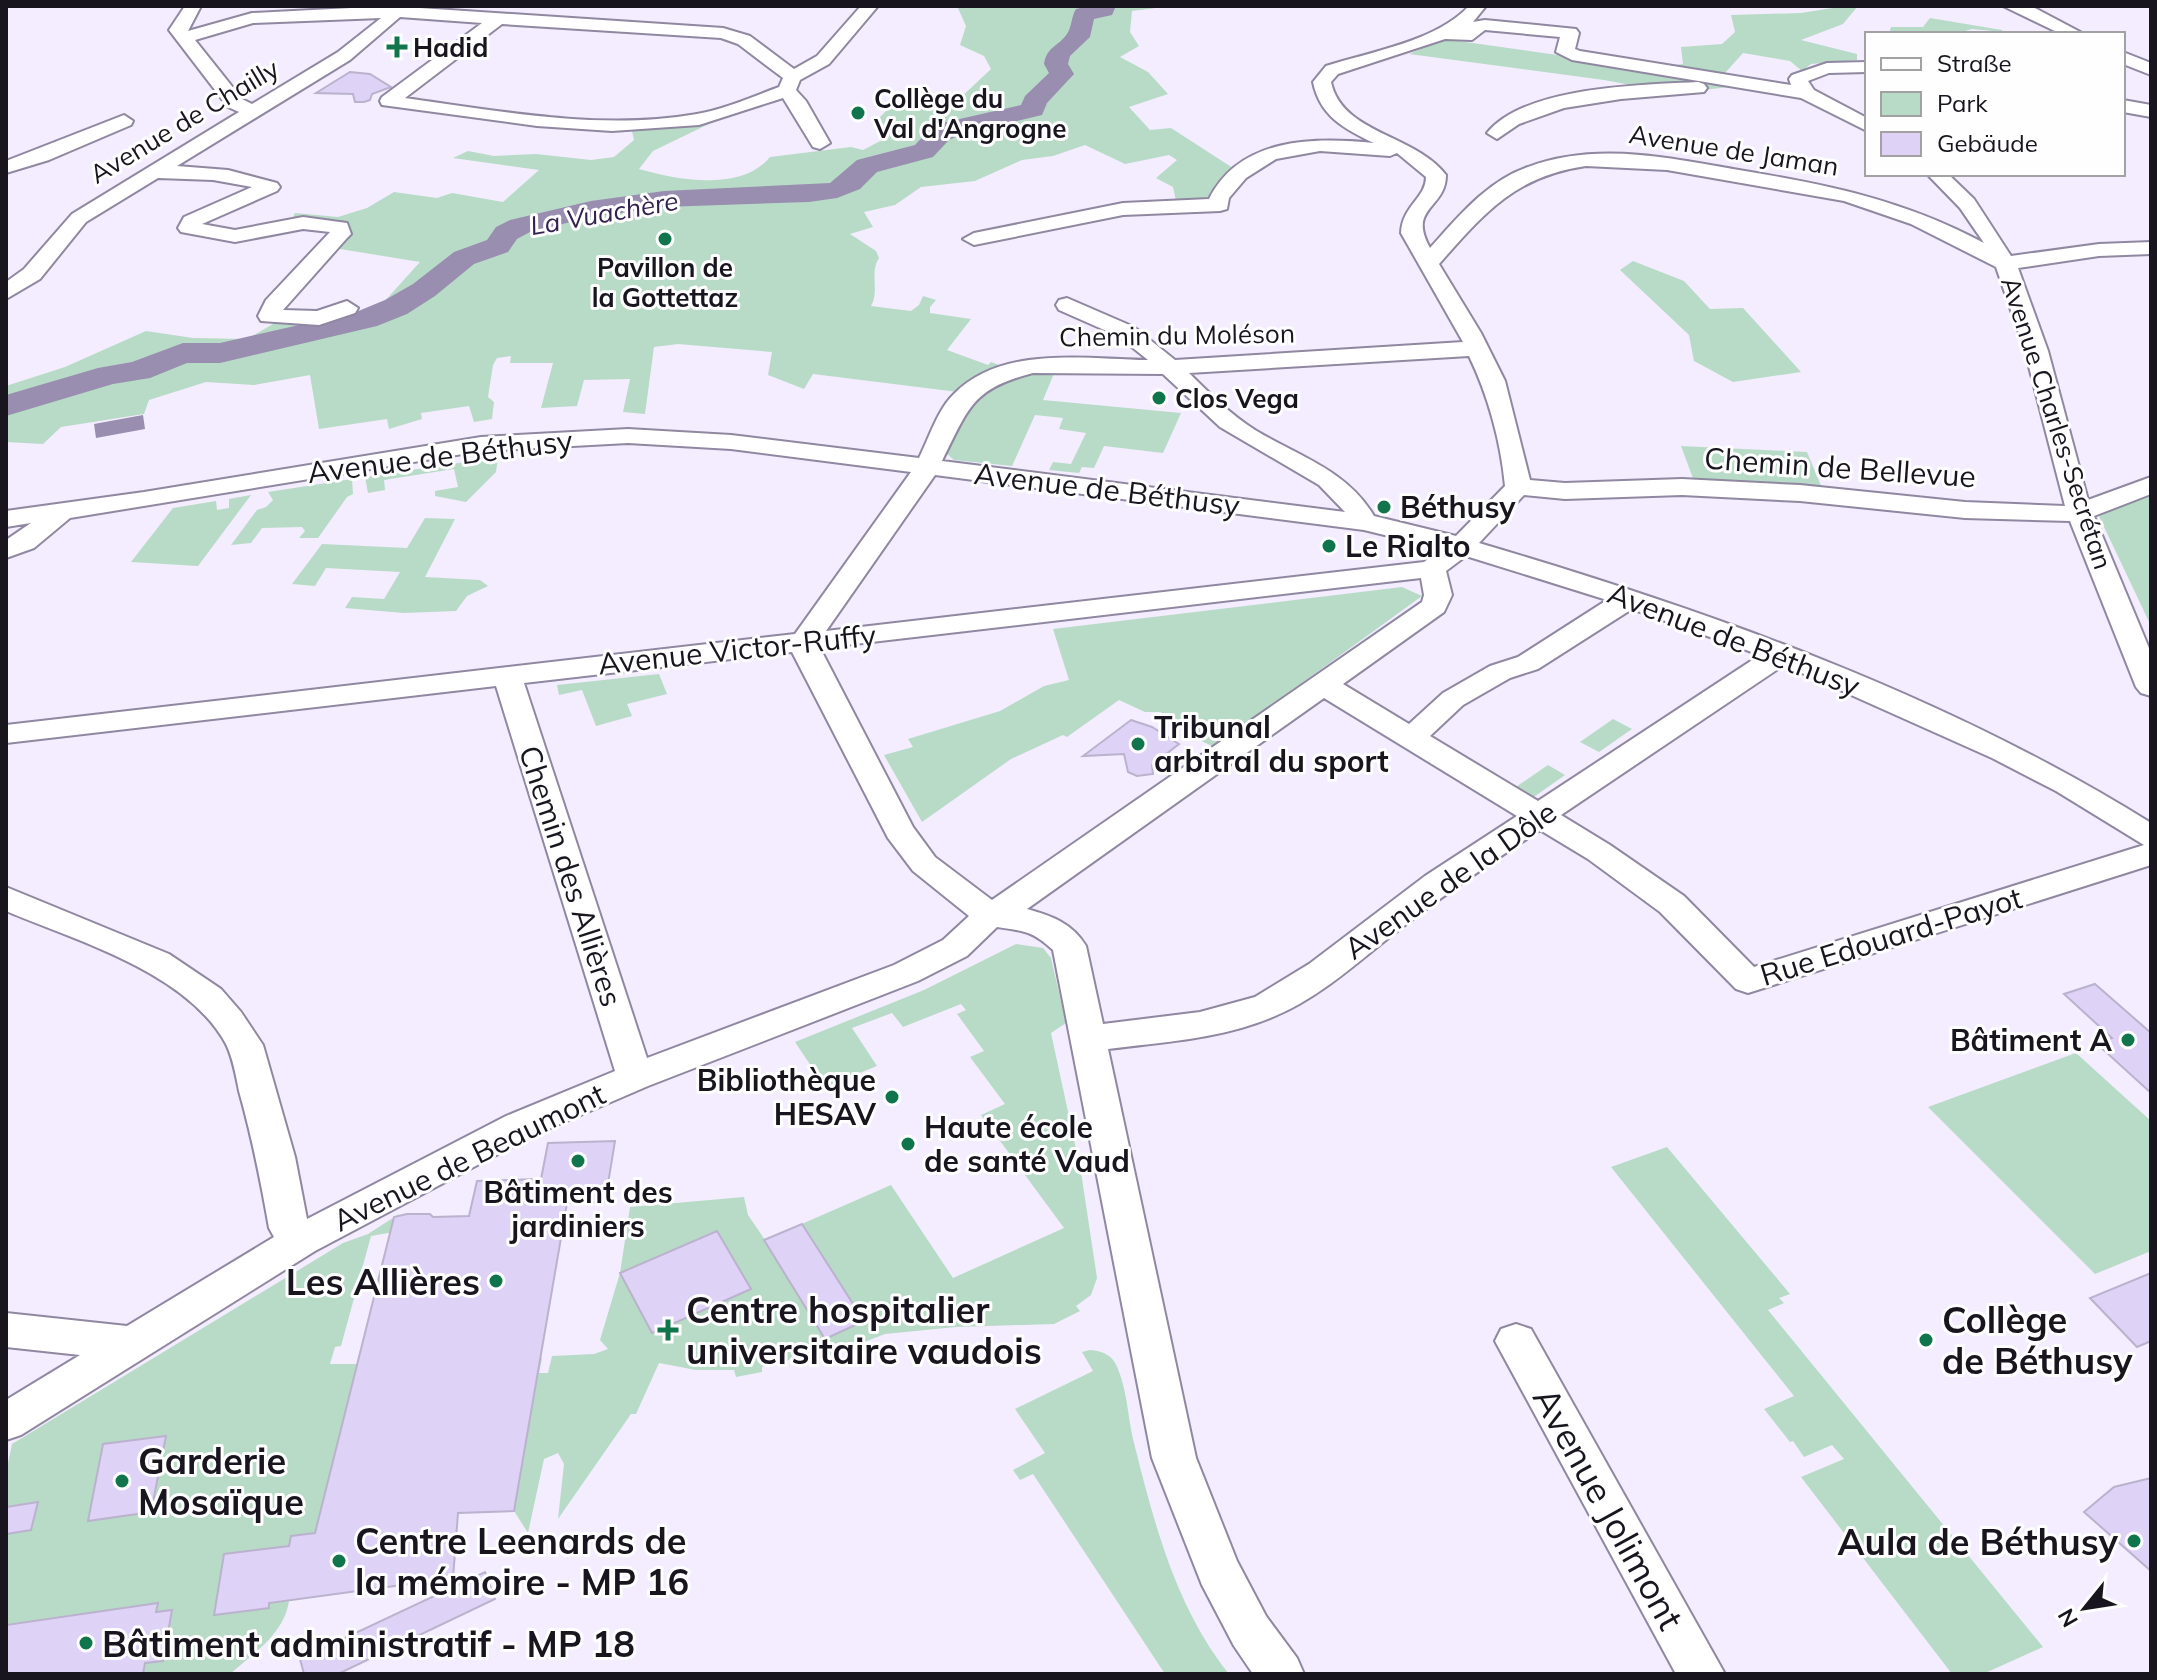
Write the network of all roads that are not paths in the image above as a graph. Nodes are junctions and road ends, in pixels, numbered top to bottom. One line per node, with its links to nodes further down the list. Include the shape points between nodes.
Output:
1 (193, 6): 11 (street, via 178,30)
2 (870, 6): 15 (street, via 823,60)
3 (1478, 6): 10 (street, via 1461,25)
4 (2020, 7): 9 (street)
5 (659, 8): 8 (street)
6 (397, 9): 7 (street); 11 (street, via 252,18); 19 (street, Avenue de Chailly, via 349,53)
7 (494, 14): 8 (street); 15 (street, via 389,101 592,126 687,121 721,113)
8 (642, 27): 15 (street, via 723,33 744,40)
9 (2071, 32)
10 (1441, 35): 16 (street, via 1466,36 1485,25 1570,33 1565,52 1578,56); 24 (street, via 1332,70 1322,82 1330,110)
11 (184, 38): 19 (street, via 235,103)
12 (2125, 58): 14 (street)
13 (1865, 67): 16 (street, via 1812,71 1798,79)
14 (2151, 70)
15 (789, 84): 23 (street)
16 (1798, 90): 21 (street); 22 (street, via 1697,88 1596,96 1516,117)
17 (2125, 106): 18 (street)
18 (2151, 111)
19 (254, 112): 26 (street, Avenue de Chailly)
20 (124, 121): 25 (street)
21 (1865, 124)
22 (1497, 133)
23 (820, 143)
24 (1409, 152): 28 (street, via 1344,147 1282,151 1238,174 1219,198 1220,205 1123,209); 30 (street, via 1436,175 1436,186 1410,226 1418,250)
25 (6, 167)
26 (153, 172): 32 (street, Avenue de Chailly, via 79,218 32,274); 34 (street, via 209,174 270,187 191,221 188,228 235,236 303,223 340,227 340,234 269,316 319,318)
27 (1939, 176): 31 (street, Avenue Charles-Secrétan, via 1965,200)
28 (974, 239)
29 (2151, 248): 31 (street)
30 (1429, 262): 31 (street, Avenue de Jaman, via 1476,211 1519,178 1559,165 1621,160 1846,195 1936,226); 35 (street)
31 (2004, 263): 41 (street, Avenue Charles-Secrétan, via 2030,322)
32 (6, 292)
33 (1067, 305): 36 (street, via 1131,334)
34 (347, 308)
35 (1478, 348): 36 (street, Chemin du Moléson); 39 (street, via 1493,381)
36 (1170, 367): 37 (street, Chemin du Moléson, via 1033,366 997,375 961,400); 43 (street, via 1198,398 1245,434 1355,502)
37 (925, 466): 40 (street, Avenue de Béthusy, via 731,442 581,437 481,444); 43 (street, Avenue de Béthusy); 48 (street, Chemin du Moléson, via 919,482)
38 (2151, 485): 41 (street, Chemin de Bellevue)
39 (1518, 487): 41 (street, Chemin de Bellevue, via 1682,487 1965,510); 44 (street)
40 (61, 512): 42 (street, Avenue de Béthusy); 45 (street, via 34,536)
41 (2080, 512): 52 (street, Avenue Charles-Secrétan)
42 (6, 519)
43 (1364, 522): 44 (street, Avenue de Béthusy)
44 (1461, 547): 46 (street); 47 (street, Avenue de Béthusy)
45 (6, 550)
46 (1432, 569): 48 (street, Avenue Victor-Ruffy); 51 (street, Avenue de Beaumont, via 1438,595 1434,606)
47 (1630, 598): 49 (street, Avenue de Béthusy); 54 (street, via 1528,663 1500,672 1453,699)
48 (804, 641): 50 (street, Avenue Victor-Ruffy); 59 (street, via 899,831 924,864)
49 (1782, 653): 55 (street, Avenue de la Dôle); 56 (street, Avenue de Béthusy, via 2003,751)
50 (507, 675): 53 (street, Avenue Victor-Ruffy); 61 (street, Chemin des Allières)
51 (1322, 684): 54 (street); 59 (street, Avenue de Beaumont)
52 (2151, 687)
53 (6, 734)
54 (1412, 737): 55 (street)
55 (1542, 815): 57 (street, Rue Edouard-Payot, via 1672,904 1748,981); 60 (street, Avenue de la Dôle, via 1267,1006 1200,1025)
56 (2151, 837)
57 (2151, 854)
58 (6, 898): 62 (street, via 157,962 197,988 229,1021 245,1045 261,1091 289,1228)
59 (990, 915): 60 (street, via 1049,927 1069,946); 61 (street, Avenue de Beaumont, via 955,948 906,973)
60 (1090, 1038): 67 (street, via 1174,1458 1218,1570)
61 (635, 1077): 62 (street, Avenue de Beaumont, via 519,1126)
62 (301, 1240): 65 (street, Avenue de Beaumont)
63 (6, 1330): 65 (street)
64 (1516, 1341): 68 (street, Avenue Jolimont)
65 (135, 1344): 66 (street, Avenue de Beaumont)
66 (6, 1422)
67 (1280, 1674)
68 (1701, 1674)

